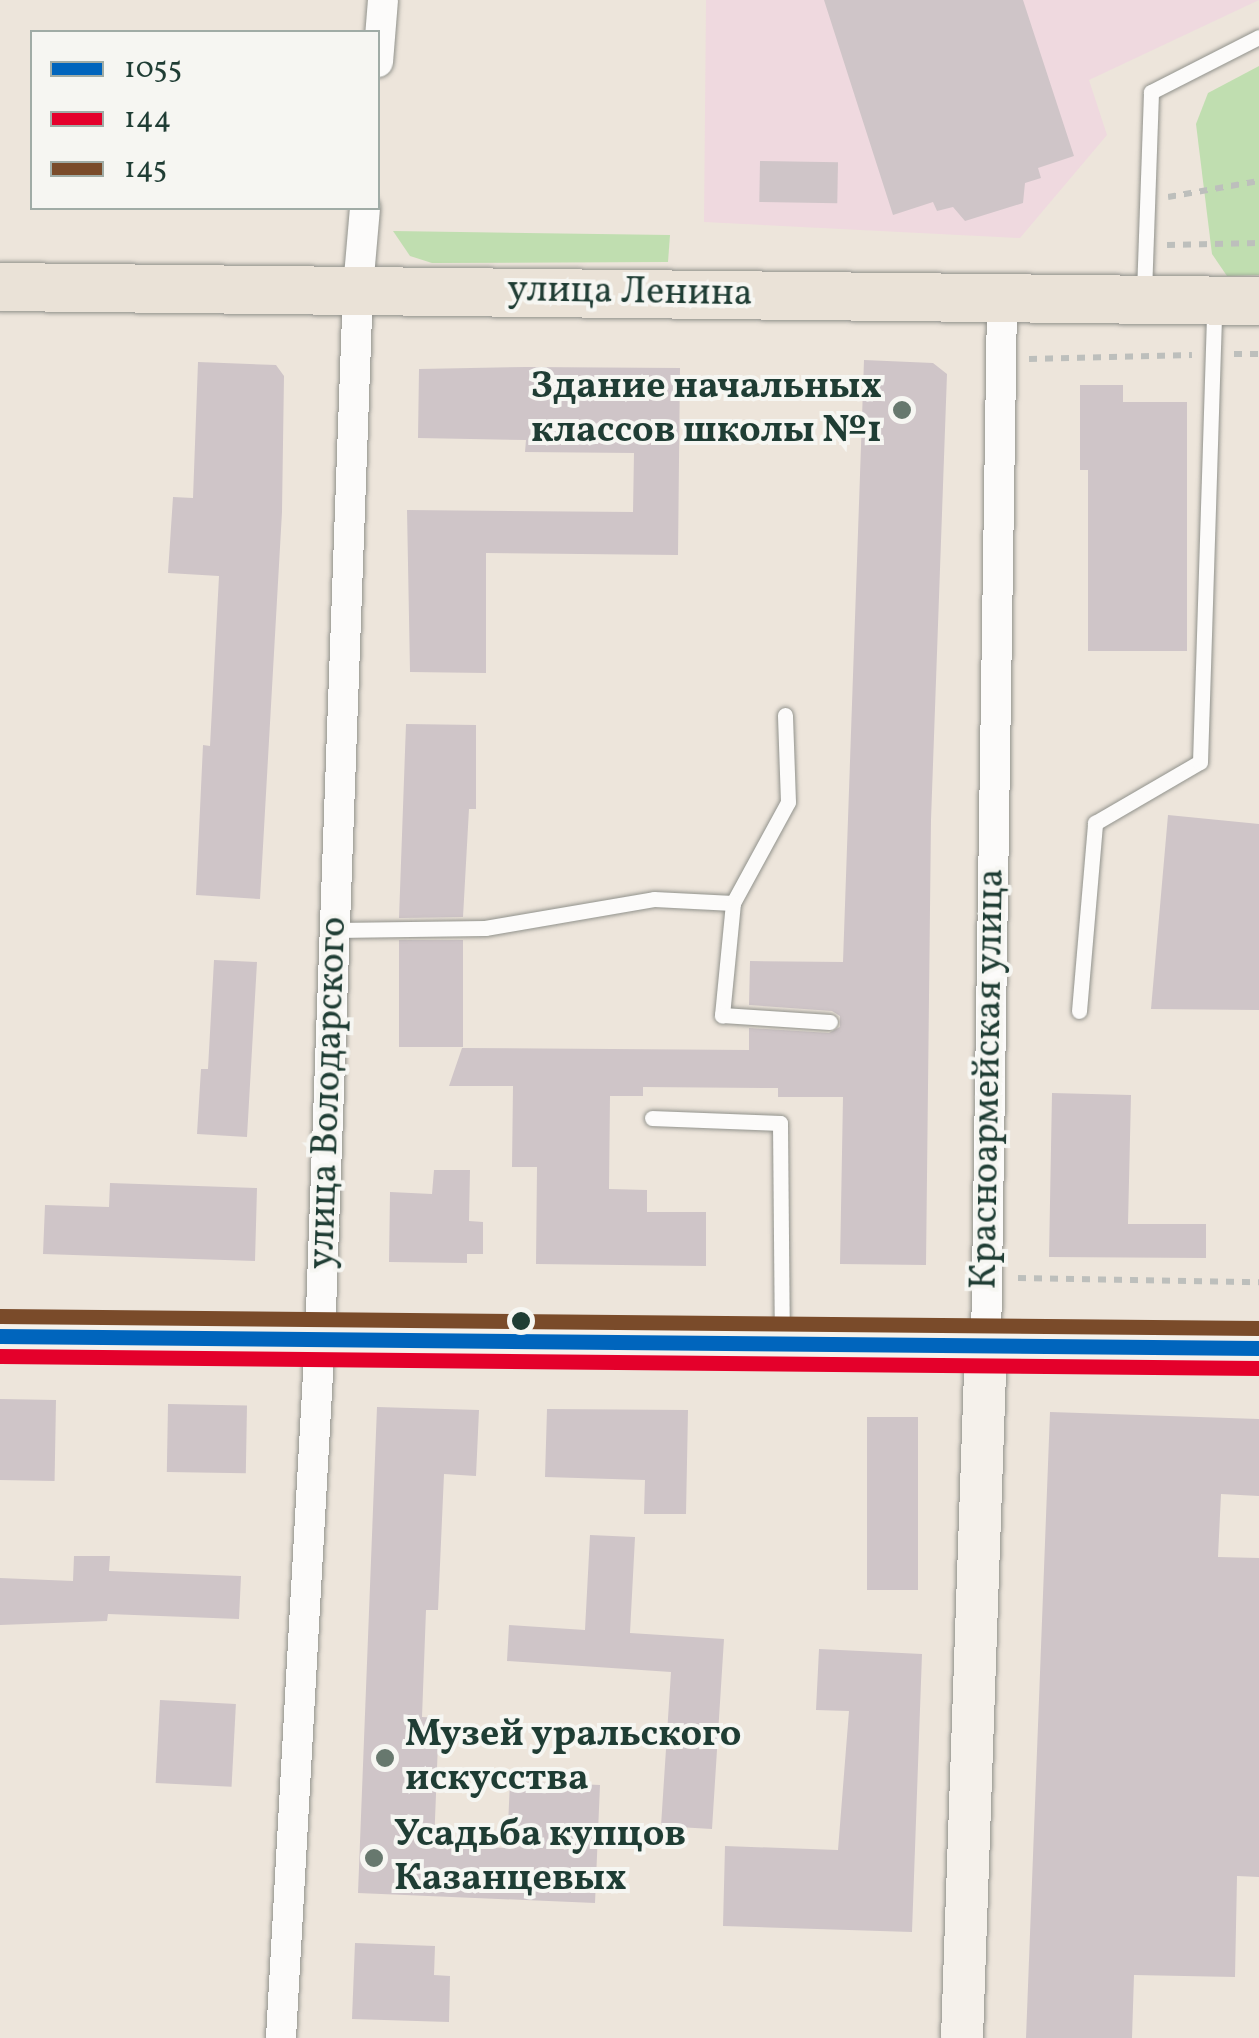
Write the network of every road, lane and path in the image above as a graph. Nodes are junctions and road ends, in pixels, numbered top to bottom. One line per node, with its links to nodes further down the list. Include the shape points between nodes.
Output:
1 (383, 0): 2 (street)
2 (380, 37)
3 (1259, 37): 5 (lane, via 1151,92)
4 (1259, 181): 5 (path)
5 (1147, 200): 8 (lane)
6 (365, 210): 10 (street, улица Володарского)
7 (1259, 243): 8 (path)
8 (1146, 245): 13 (lane)
9 (0, 287): 10 (main road, улица Ленина)
10 (358, 288): 11 (main road, улица Ленина); 19 (street, улица Володарского)
11 (1002, 300): 13 (main road, улица Ленина); 16 (street, Красноармейская улица)
12 (1237, 301): 13 (main road, улица Ленина); 14 (lane)
13 (1144, 302)
14 (1212, 354): 15 (path); 16 (path); 20 (lane, via 1200,762 1094,822)
15 (1259, 354)
16 (998, 360): 23 (street, Красноармейская улица)
17 (785, 715): 18 (lane, via 788,802)
18 (732, 903): 19 (lane, via 654,899 485,928); 21 (lane, via 722,1015)
19 (334, 930): 26 (street, улица Володарского)
20 (1079, 1011)
21 (830, 1022)
22 (652, 1118): 27 (lane, via 780,1124)
23 (986, 1278): 24 (path); 28 (street, Красноармейская улица)
24 (1259, 1282)
25 (0, 1336): 26 (main road)
26 (320, 1339): 27 (main road); 30 (street, улица Володарского)
27 (782, 1344): 28 (main road)
28 (986, 1345): 29 (main road); 31 (main road, Красноармейская улица)
29 (1259, 1348)
30 (281, 2038)
31 (962, 2038)

